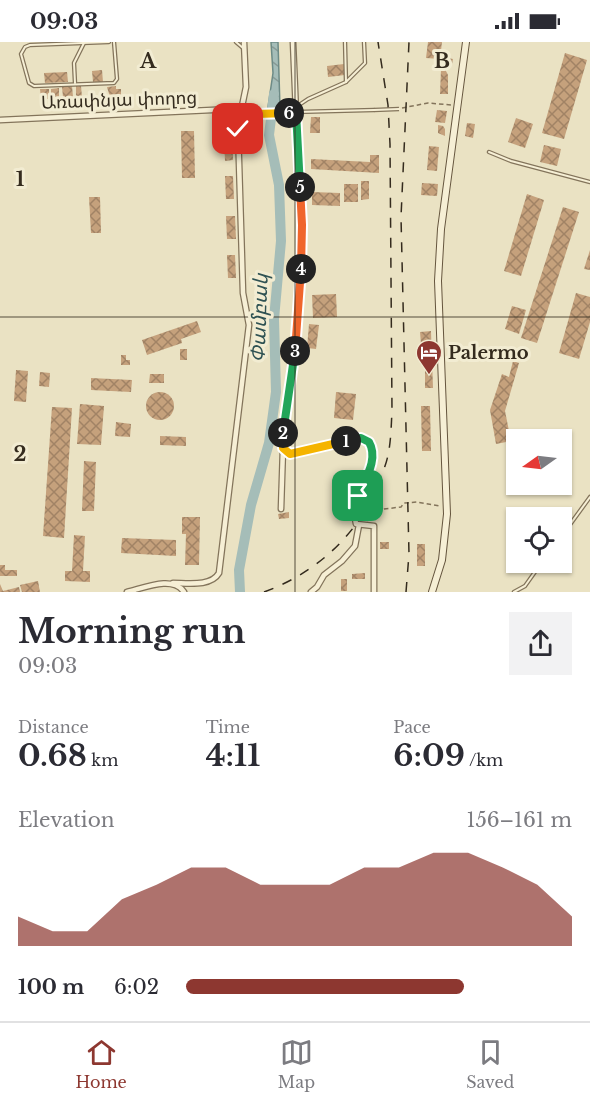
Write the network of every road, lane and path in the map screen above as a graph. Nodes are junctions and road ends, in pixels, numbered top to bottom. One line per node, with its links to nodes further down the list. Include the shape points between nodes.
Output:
1 (109, 42): 9 (lane)
2 (114, 42): 12 (lane, via 117,80)
3 (236, 42): 10 (lane)
4 (244, 42): 10 (street)
5 (293, 42): 15 (street)
6 (345, 42): 11 (lane)
7 (364, 42): 11 (lane, via 365,63)
8 (466, 42): 13 (main road)
9 (84, 43): 12 (lane, via 74,63); 12 (lane, via 30,45 21,54 29,82 34,86)
10 (245, 50): 16 (street, via 246,87)
11 (346, 82): 15 (lane, via 308,99)
12 (75, 84)
13 (458, 106): 14 (path, via 428,103); 22 (main road, via 438,281)
14 (399, 109): 15 (lane, bridge)
15 (296, 110): 16 (street, Առափնյա փողոց, via 256,114); 20 (street, via 302,225 298,325)
16 (241, 111): 17 (street, Առափնյա փողոց); 28 (street, via 238,129 243,293 249,325 219,573 206,582)
17 (0, 120)
18 (489, 152): 19 (lane)
19 (590, 183)
20 (283, 448): 23 (street); 25 (street, via 294,454 356,438 369,442 373,460 354,509)
21 (590, 497): 24 (lane)
22 (447, 507): 26 (path, via 404,503 368,516); 33 (main road, via 442,560)
23 (281, 509)
24 (572, 522)
25 (359, 525): 26 (street); 31 (street, via 355,546)
26 (366, 525): 32 (street, via 374,526 375,530)
27 (534, 573): 34 (lane, via 525,586)
28 (173, 583): 29 (street); 30 (street)
29 (127, 592)
30 (184, 592)
31 (311, 592)
32 (374, 592)
33 (432, 592)
34 (513, 592)

